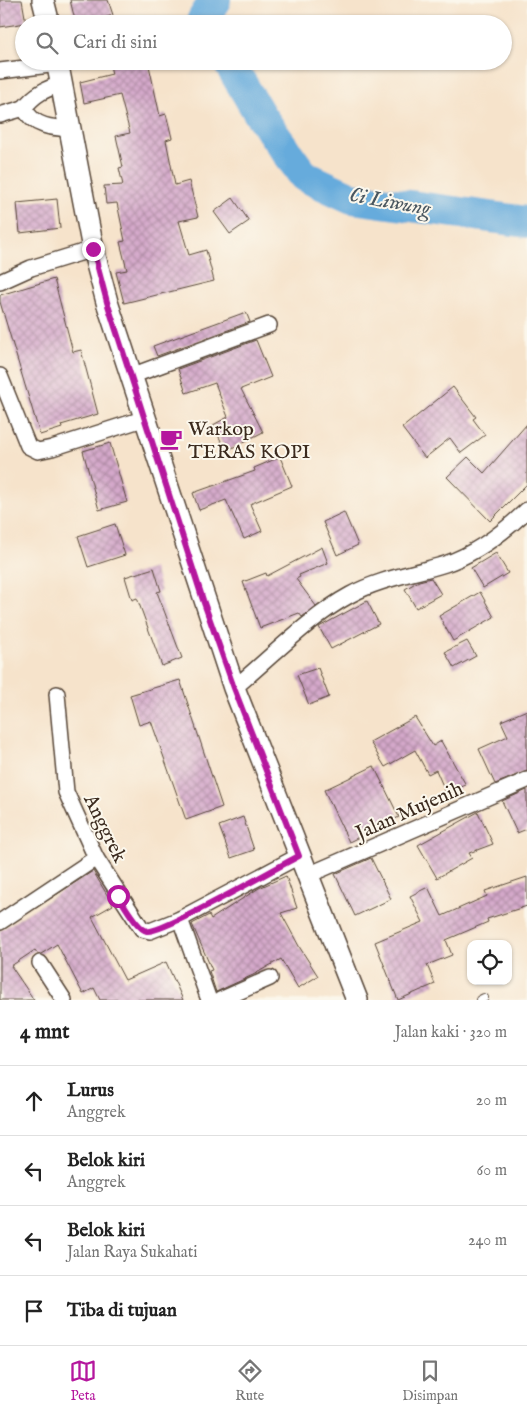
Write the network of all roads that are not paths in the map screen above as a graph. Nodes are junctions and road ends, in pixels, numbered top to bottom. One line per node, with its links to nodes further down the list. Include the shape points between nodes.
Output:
1 (43, 0): 2 (main road)
2 (47, 15)
3 (59, 70): 4 (street); 5 (street); 7 (main road)
4 (0, 71)
5 (24, 108): 6 (street); 7 (street, via 36,122)
6 (0, 115)
7 (72, 129): 8 (main road)
8 (93, 249): 9 (street, via 31,268); 12 (main road)
9 (0, 282)
10 (269, 325): 12 (street)
11 (0, 376): 13 (street, via 28,446 38,451)
12 (131, 376): 13 (main road)
13 (146, 418): 15 (main road)
14 (527, 510): 15 (street, via 493,539 447,563 372,585 350,595 322,614)
15 (234, 688): 18 (main road)
16 (57, 694): 19 (street, Anggrek, via 66,792)
17 (527, 780): 20 (street, Jalan Mujenih)
18 (299, 856): 20 (main road); 21 (street, Anggrek)
19 (96, 858): 21 (street, Anggrek, via 142,929 150,931); 22 (street)
20 (306, 876): 28 (main road)
21 (180, 920): 26 (street)
22 (0, 922)
23 (40, 964): 25 (street)
24 (270, 978): 27 (street)
25 (64, 1000)
26 (209, 1000)
27 (220, 1000)
28 (357, 1000)

